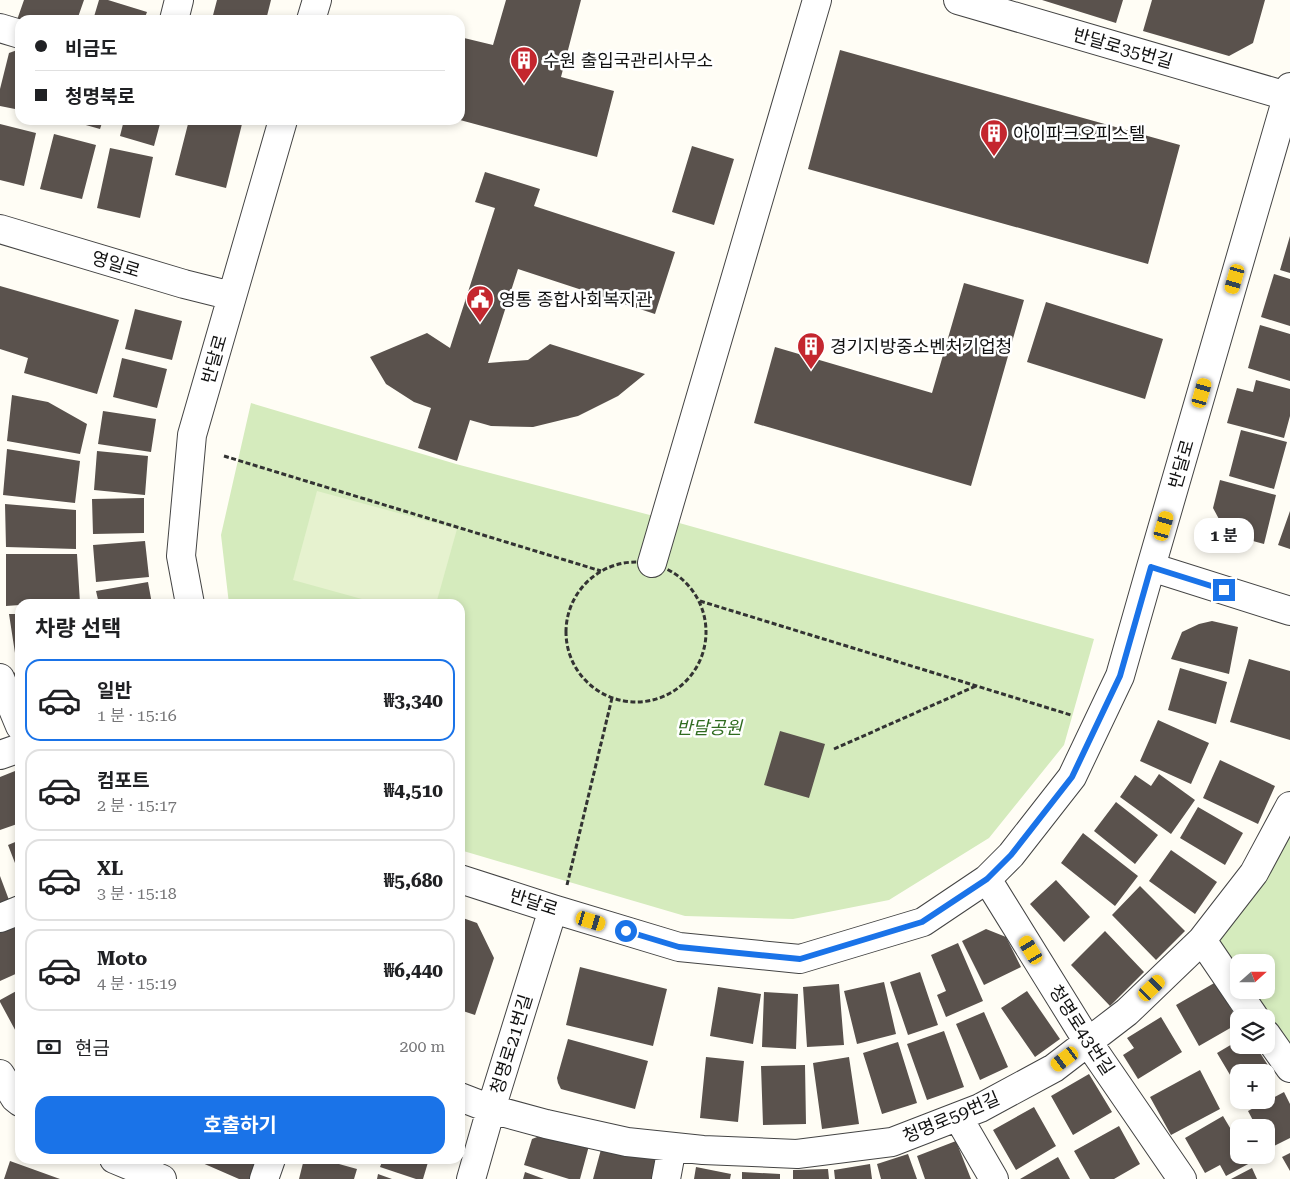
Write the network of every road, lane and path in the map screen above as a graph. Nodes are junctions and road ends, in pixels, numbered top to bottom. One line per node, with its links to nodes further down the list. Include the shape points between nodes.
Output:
1 (179, 0): 5 (street)
2 (317, 0): 6 (street)
3 (817, 0): 14 (street)
4 (971, 2): 9 (street, 반달로35번길)
5 (175, 15)
6 (312, 15)
7 (0, 28): 8 (street)
8 (15, 32)
9 (1289, 93): 15 (street, 반달로)
10 (281, 125): 12 (street, 반달로)
11 (0, 229): 12 (street, 영일로)
12 (232, 296): 17 (street, 반달로, via 192,435 181,556)
13 (224, 456): 16 (path)
14 (652, 563): 16 (path, via 632,561); 18 (path, via 685,580)
15 (1151, 567): 19 (street); 29 (street, 반달로, via 1120,676 1072,777 1011,855)
16 (601, 571): 22 (path, via 590,578 575,597 567,617 566,640 574,664 585,680)
17 (189, 599)
18 (699, 601): 21 (path); 22 (path, via 706,619 706,643 698,666 685,683 662,698 636,702)
19 (1290, 611)
20 (0, 678): 23 (street)
21 (977, 686): 24 (path); 25 (path)
22 (612, 698): 31 (path)
23 (15, 714)
24 (1077, 716)
25 (834, 749)
26 (15, 750): 27 (street)
27 (0, 755)
28 (1290, 806): 34 (street, 청명로59번길, via 1254,872)
29 (987, 879): 31 (street, 반달로, via 922,922 800,959 679,947); 36 (street, 청명로43번길)
30 (465, 880): 31 (street, 반달로)
31 (560, 898): 42 (street, 청명로21번길)
32 (15, 912): 33 (street)
33 (0, 918)
34 (1202, 940): 35 (street); 36 (street, 청명로59번길, via 1128,1012)
35 (1249, 1009)
36 (1088, 1042): 43 (street, 청명로59번길, via 1054,1068); 52 (street, 청명로43번길)
37 (1275, 1047): 38 (street)
38 (1290, 1068)
39 (0, 1074): 40 (street)
40 (15, 1098)
41 (465, 1100): 42 (street, 청명로59번길)
42 (491, 1109): 44 (street, 청명로59번길, via 627,1142); 49 (street, 청명로21번길)
43 (958, 1117): 44 (street, 청명로59번길, via 892,1142 797,1154); 51 (street)
44 (672, 1147): 50 (street)
45 (126, 1164): 47 (street)
46 (269, 1164): 48 (street)
47 (162, 1179)
48 (264, 1179)
49 (471, 1179)
50 (666, 1179)
51 (994, 1179)
52 (1182, 1179)

